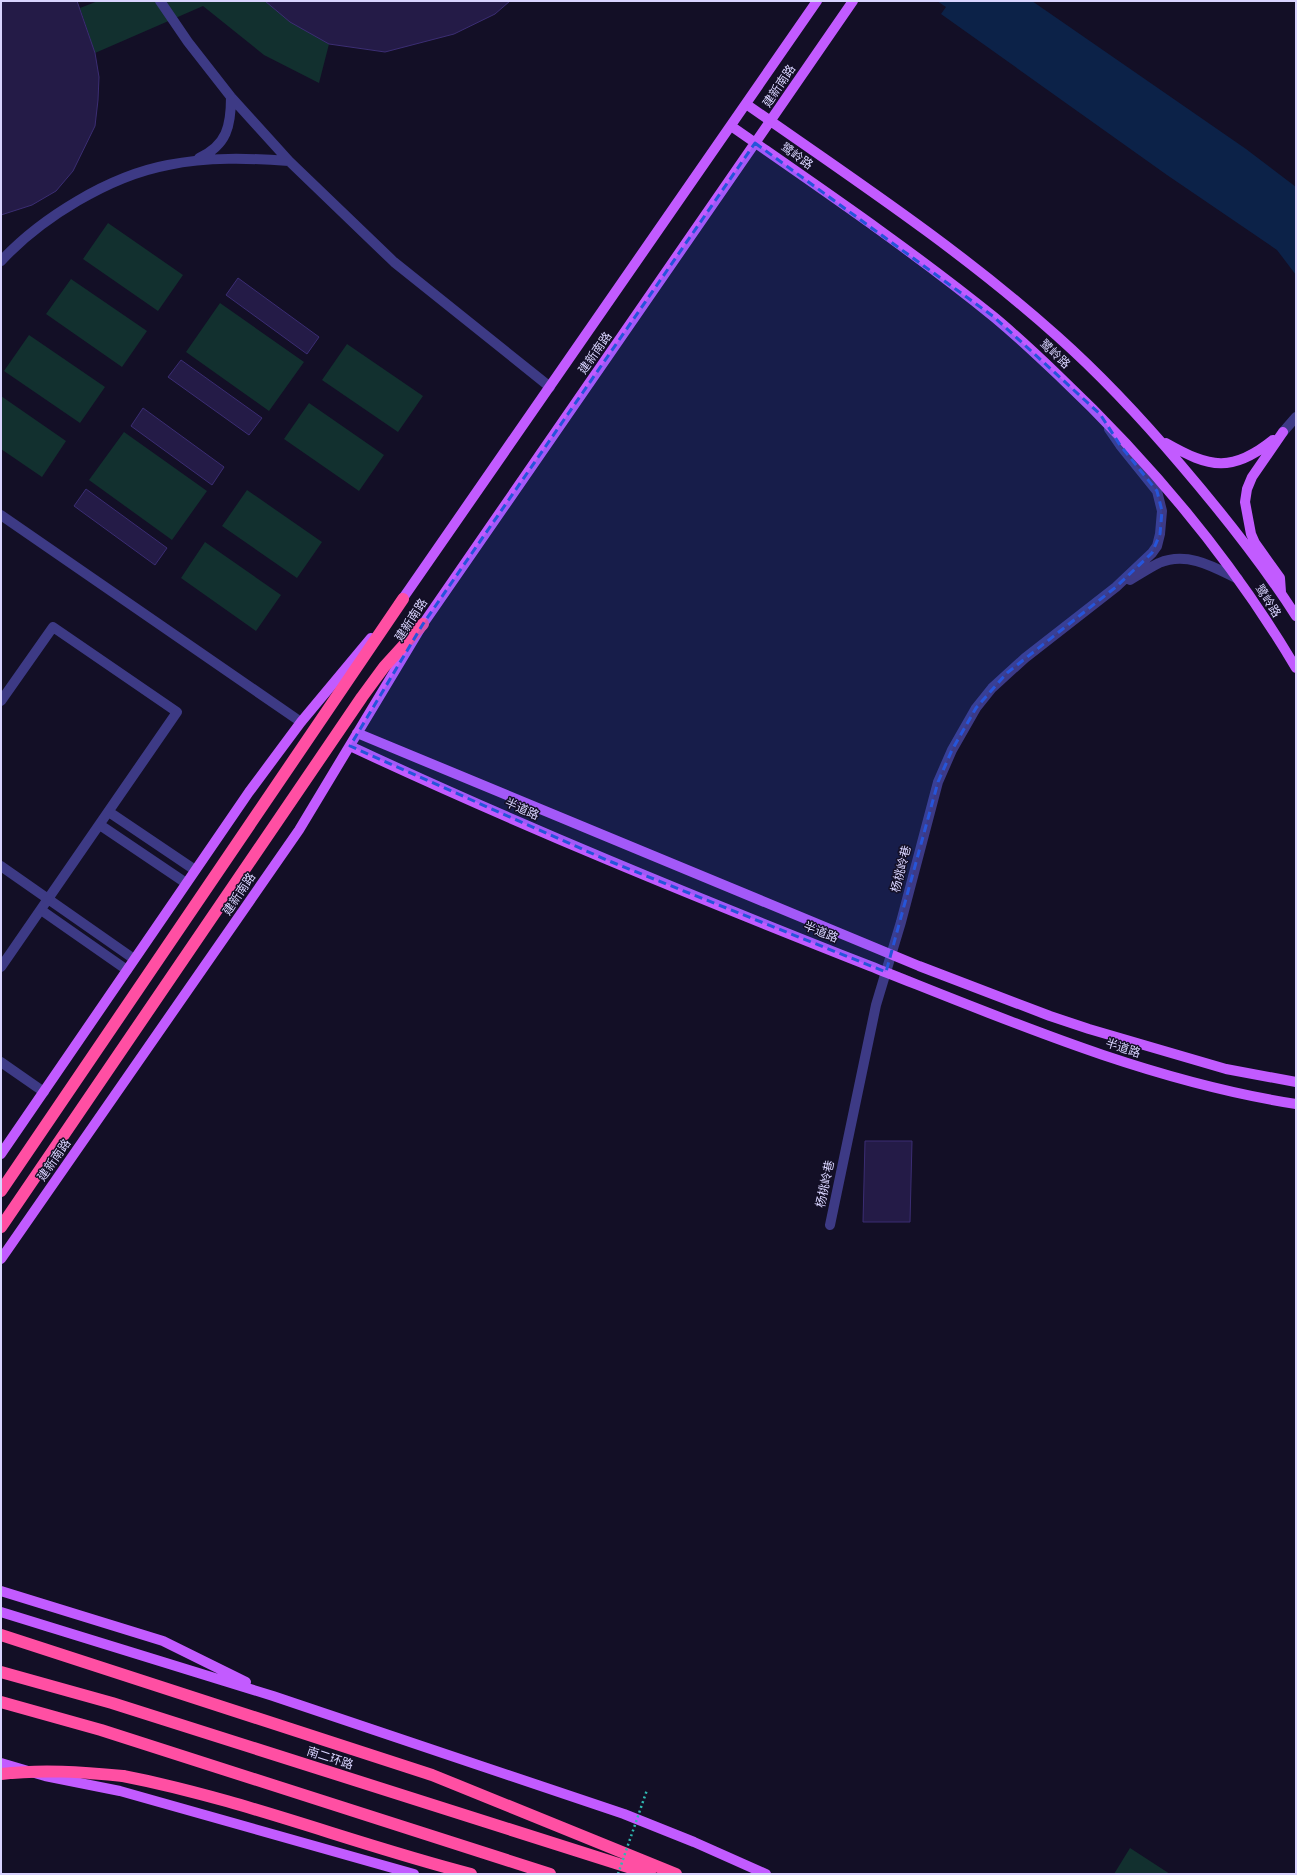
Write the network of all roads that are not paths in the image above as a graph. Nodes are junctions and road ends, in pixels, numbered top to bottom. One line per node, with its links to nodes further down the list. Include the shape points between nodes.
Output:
1 (160, 1): 4 (street)
2 (817, 1): 5 (main road, 建新南路)
3 (852, 1): 6 (main road, 建新南路)
4 (231, 97): 9 (street, via 230,124 226,134 210,153); 10 (street)
5 (746, 104): 6 (main road, 鹭岭路); 7 (main road, 建新南路)
6 (770, 121): 8 (main road, 建新南路); 16 (main road, 鹭岭路, via 901,213 1009,295 1098,374)
7 (731, 126): 8 (main road, 鹭岭路); 12 (main road, 建新南路)
8 (755, 143): 13 (main road, 鹭岭路, via 836,199 994,317); 23 (main road, 建新南路)
9 (194, 160): 10 (street); 11 (street, via 144,172 92,194 40,227)
10 (289, 161): 12 (street, via 394,262)
11 (1, 261)
12 (550, 387): 21 (main road, 建新南路)
13 (1100, 414): 18 (main road, 鹭岭路, via 1161,481); 19 (street, via 1120,445 1157,491 1162,511 1157,546)
14 (1296, 417): 15 (street)
15 (1283, 432): 16 (main road, via 1253,455 1226,464 1202,460); 20 (main road, via 1252,477 1245,502 1250,534 1280,578)
16 (1160, 440): 20 (main road, 鹭岭路, via 1232,525)
17 (1, 515): 26 (street)
18 (1238, 579): 19 (street, via 1198,561 1182,558 1161,562); 24 (main road, 鹭岭路)
19 (1116, 588): 36 (street, 杨桃岭巷, via 1007,673 992,688 964,728 938,782)
20 (1281, 593): 22 (main road, 鹭岭路)
21 (403, 599): 26 (main road, 建新南路); 46 (highway)
22 (1296, 616)
23 (423, 624): 27 (main road, 建新南路); 48 (highway, via 384,667 362,697)
24 (1296, 668)
25 (1, 701): 29 (street, via 53,627 177,712)
26 (301, 722): 32 (main road, 建新南路)
27 (357, 733): 28 (main road, 建新南路); 36 (main road, 半道路)
28 (350, 746): 40 (main road, 半道路, via 608,861); 49 (main road, 建新南路, via 299,830)
29 (109, 812): 30 (street); 32 (street)
30 (100, 825): 33 (street); 34 (street)
31 (1, 866): 34 (street)
32 (195, 870): 33 (main road, 建新南路)
33 (186, 883): 37 (main road, 建新南路)
34 (49, 899): 35 (street); 37 (street)
35 (41, 910): 38 (street); 39 (street)
36 (891, 954): 40 (street, 杨桃岭巷); 42 (main road, 半道路, via 1011,1002 1089,1029 1226,1070)
37 (134, 959): 39 (main road, 建新南路)
38 (1, 967)
39 (127, 970): 43 (main road, 建新南路)
40 (886, 972): 44 (main road, 半道路, via 1135,1066 1217,1088); 47 (street, 杨桃岭巷, via 876,1005)
41 (1, 1062): 43 (street)
42 (1296, 1082)
43 (44, 1092): 45 (main road, 建新南路)
44 (1296, 1104)
45 (1, 1154)
46 (1, 1191)
47 (830, 1225)
48 (1, 1227)
49 (14, 1240): 50 (main road, 建新南路); 51 (main road)
50 (1, 1259)
51 (1, 1264)
52 (1, 1590): 56 (main road, via 162,1641)
53 (1, 1612): 56 (main road)
54 (1, 1635): 64 (highway, via 432,1775)
55 (1, 1672): 63 (highway, 南二环路, via 112,1703)
56 (273, 1696): 65 (main road, via 624,1814)
57 (1, 1702): 62 (highway, via 101,1730)
58 (1, 1763): 60 (main road, via 45,1776 120,1791)
59 (1, 1774): 61 (highway, bridge, via 31,1770 69,1770 172,1785)
60 (414, 1874)
61 (471, 1874)
62 (550, 1874)
63 (650, 1874)
64 (676, 1874)
65 (766, 1874)

